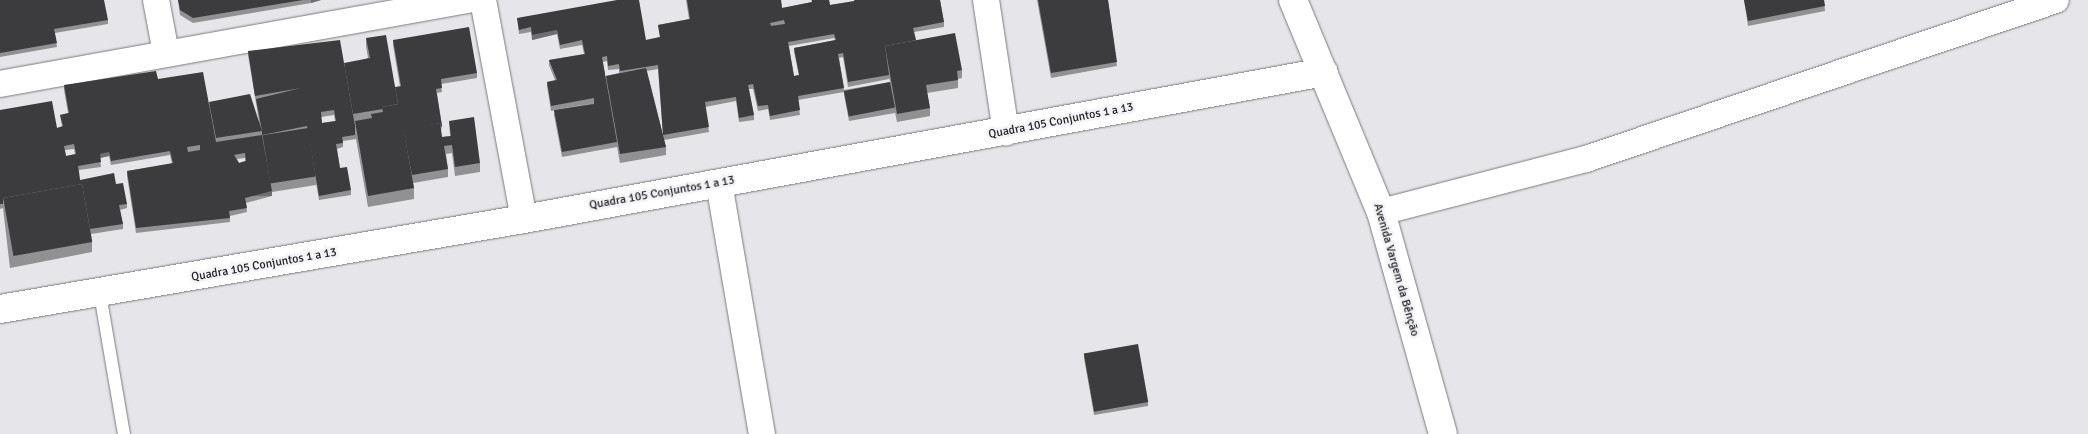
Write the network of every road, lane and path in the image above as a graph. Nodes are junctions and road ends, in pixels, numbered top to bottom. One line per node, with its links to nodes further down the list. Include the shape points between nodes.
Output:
1 (156, 0): 8 (street)
2 (468, 0): 7 (street)
3 (484, 0): 14 (street)
4 (986, 0): 11 (street)
5 (1293, 0): 9 (street, Avenida Vargem da Bênção)
6 (2056, 0): 13 (street, via 1586,159)
7 (364, 9): 8 (street)
8 (166, 53): 10 (street)
9 (1324, 72): 11 (street, Quadra 105 Conjuntos 1 a 13); 13 (street, Avenida Vargem da Bênção)
10 (0, 84)
11 (1006, 132): 12 (street, Quadra 105 Conjuntos 1 a 13)
12 (720, 182): 14 (street, Quadra 105 Conjuntos 1 a 13); 18 (street)
13 (1381, 212): 19 (street, Avenida Vargem da Bênção)
14 (524, 219): 15 (street, Quadra 105 Conjuntos 1 a 13)
15 (100, 294): 16 (street, Quadra 105 Conjuntos 1 a 13); 17 (lane)
16 (0, 309)
17 (124, 434)
18 (762, 434)
19 (1443, 434)

